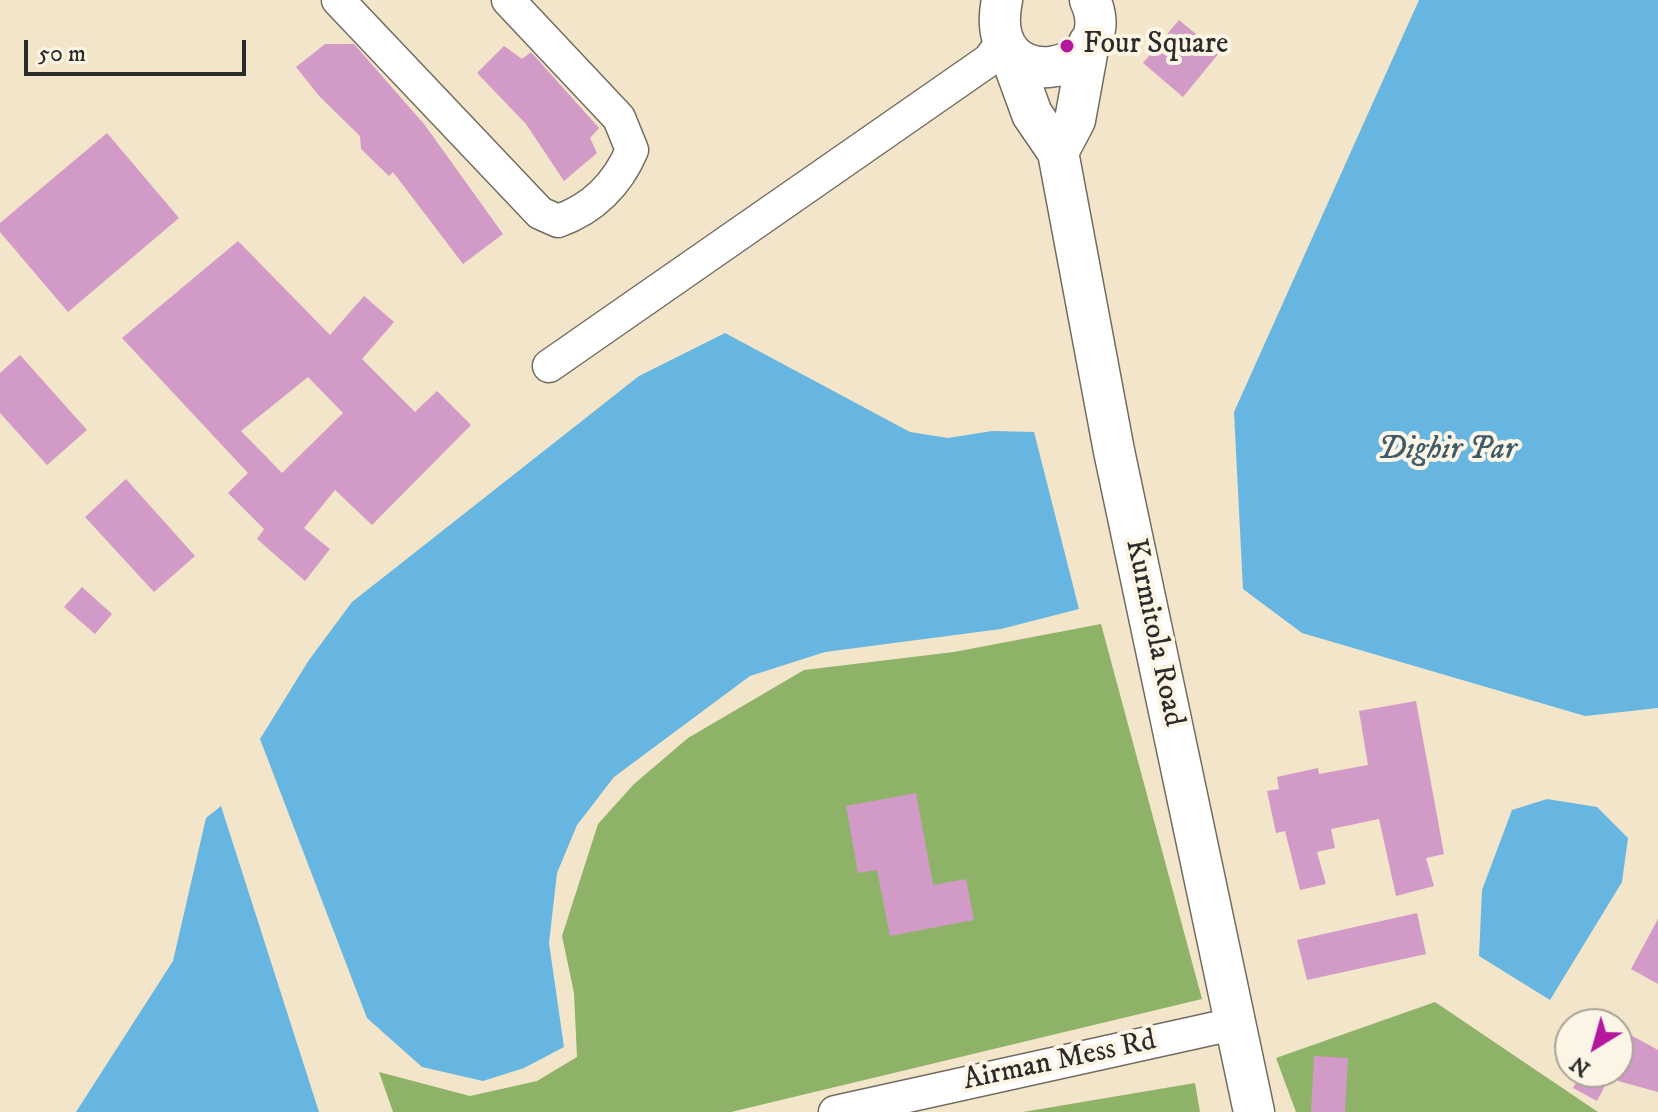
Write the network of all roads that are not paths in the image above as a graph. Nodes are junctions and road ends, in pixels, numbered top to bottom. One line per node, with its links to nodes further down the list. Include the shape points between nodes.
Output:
1 (338, 0): 2 (street, via 540,213 558,221 577,215 620,178 632,150 619,118)
2 (508, 0)
3 (1002, 0): 5 (street, via 998,20)
4 (1099, 17): 5 (street, via 1077,58 1052,68 1024,63); 6 (street, via 1075,120)
5 (1006, 46): 6 (street, via 1032,114); 7 (street)
6 (1058, 152): 8 (street, Kurmitola Road, via 1114,451)
7 (549, 366)
8 (1238, 1023): 9 (street, Airman Mess Rd); 10 (street, Kurmitola Road)
9 (835, 1112)
10 (1254, 1112)

